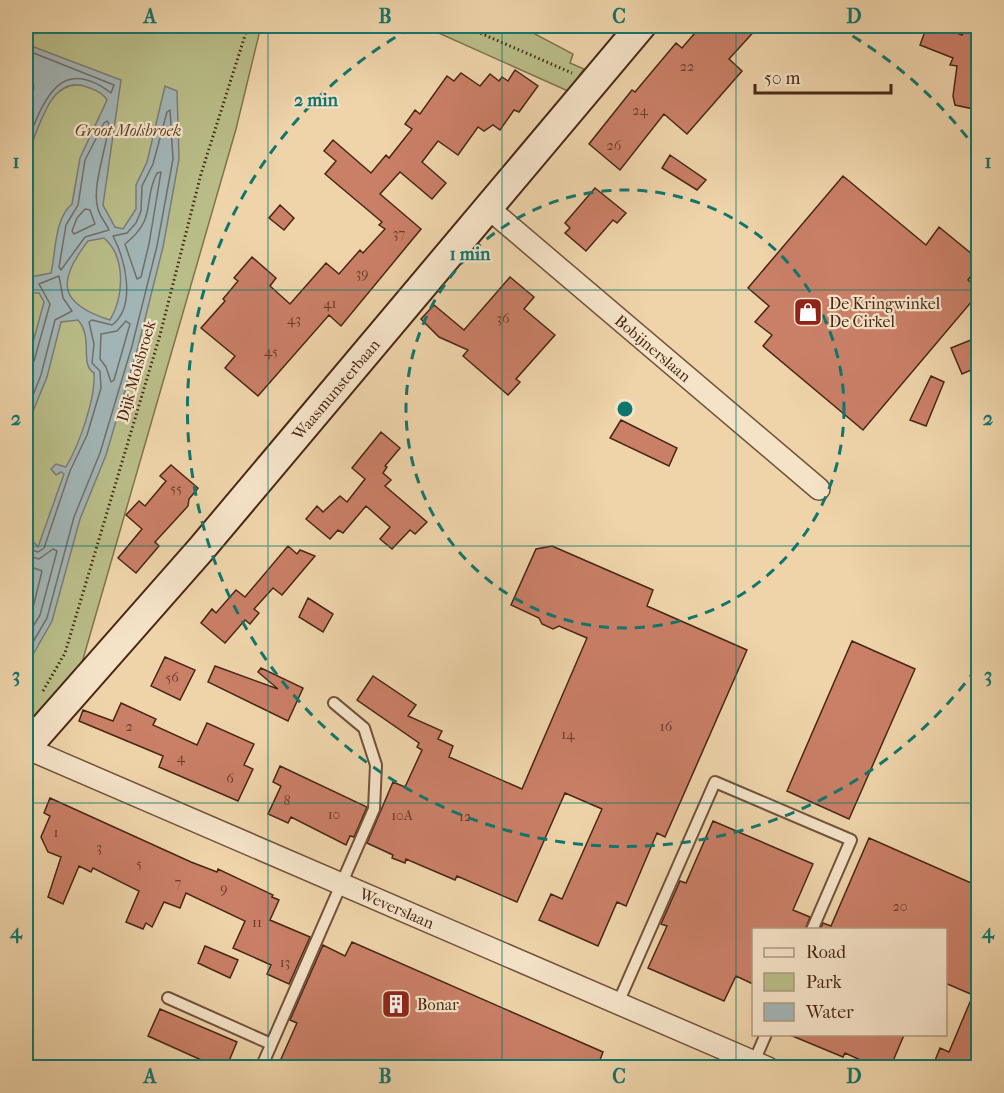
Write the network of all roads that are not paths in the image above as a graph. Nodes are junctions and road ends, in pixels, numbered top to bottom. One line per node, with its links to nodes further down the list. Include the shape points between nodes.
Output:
1 (641, 26): 2 (street, Waasmunsterbaan)
2 (487, 207): 3 (street, Bobijnerslaan); 5 (street, Waasmunsterbaan, via 202,548)
3 (819, 489)
4 (334, 703): 6 (lane, via 364,728 376,765 374,809)
5 (26, 748): 6 (street, Weverslaan)
6 (343, 884): 9 (street, Weverslaan); 11 (lane)
7 (813, 928): 9 (lane, via 850,840 715,782)
8 (168, 998): 11 (lane)
9 (618, 1003): 12 (street, Weverslaan)
10 (766, 1036): 12 (lane)
11 (271, 1044): 13 (lane)
12 (758, 1066)
13 (261, 1068)

